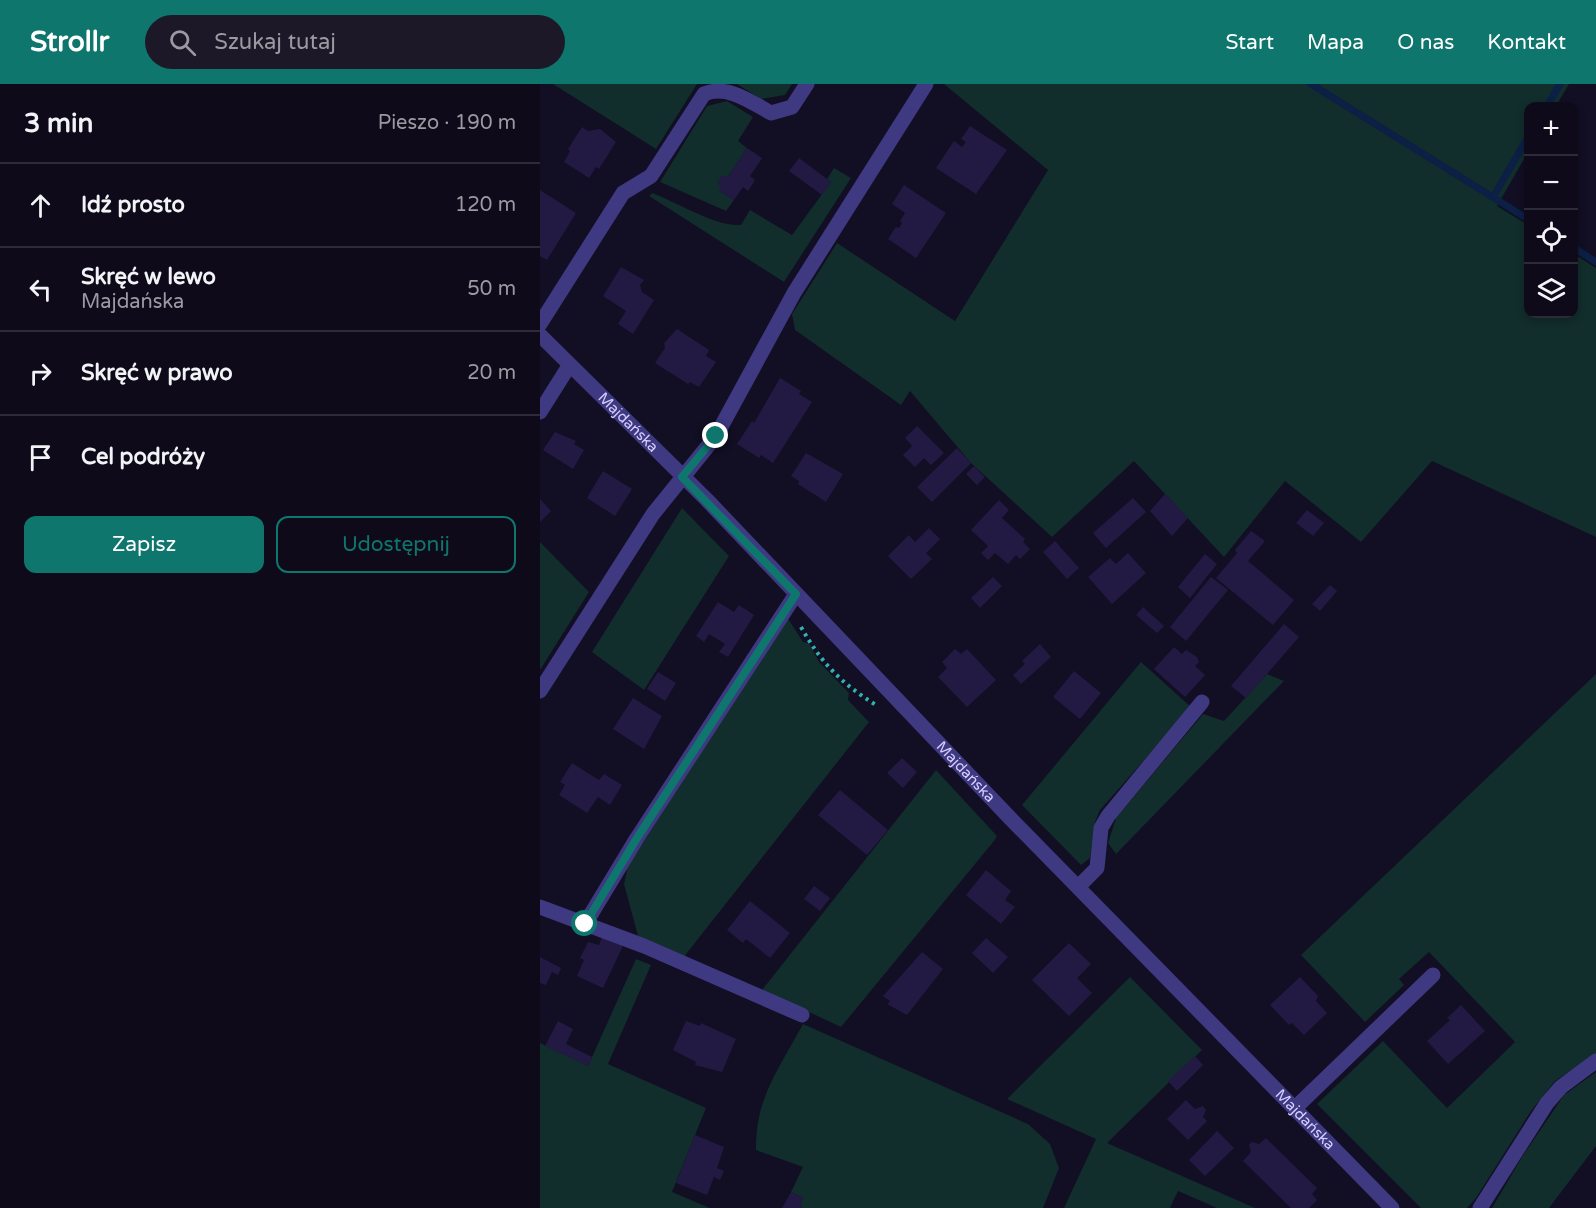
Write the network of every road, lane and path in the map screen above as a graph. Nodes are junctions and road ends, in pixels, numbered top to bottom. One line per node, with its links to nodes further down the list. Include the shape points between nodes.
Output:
1 (807, 84): 3 (street, via 792,107 771,113 724,89 704,94 651,176 623,193)
2 (926, 84): 7 (street, via 794,293 716,436)
3 (540, 324)
4 (540, 335): 5 (street, Majdańska)
5 (569, 366): 6 (street); 7 (street, Majdańska)
6 (540, 412)
7 (682, 477): 8 (street, Majdańska); 10 (street, via 646,523)
8 (796, 594): 13 (street, Majdańska); 15 (street)
9 (807, 637): 11 (path, via 836,676)
10 (540, 691)
11 (862, 697)
12 (1202, 702): 13 (street, via 1108,816 1101,828 1097,868)
13 (1078, 887): 19 (street, Majdańska)
14 (540, 907): 15 (street)
15 (585, 924): 17 (street)
16 (1433, 975): 19 (street)
17 (802, 1015)
18 (1596, 1061): 21 (street, via 1561,1087 1547,1103)
19 (1295, 1108): 20 (street, Majdańska)
20 (1392, 1208)
21 (1480, 1208)

